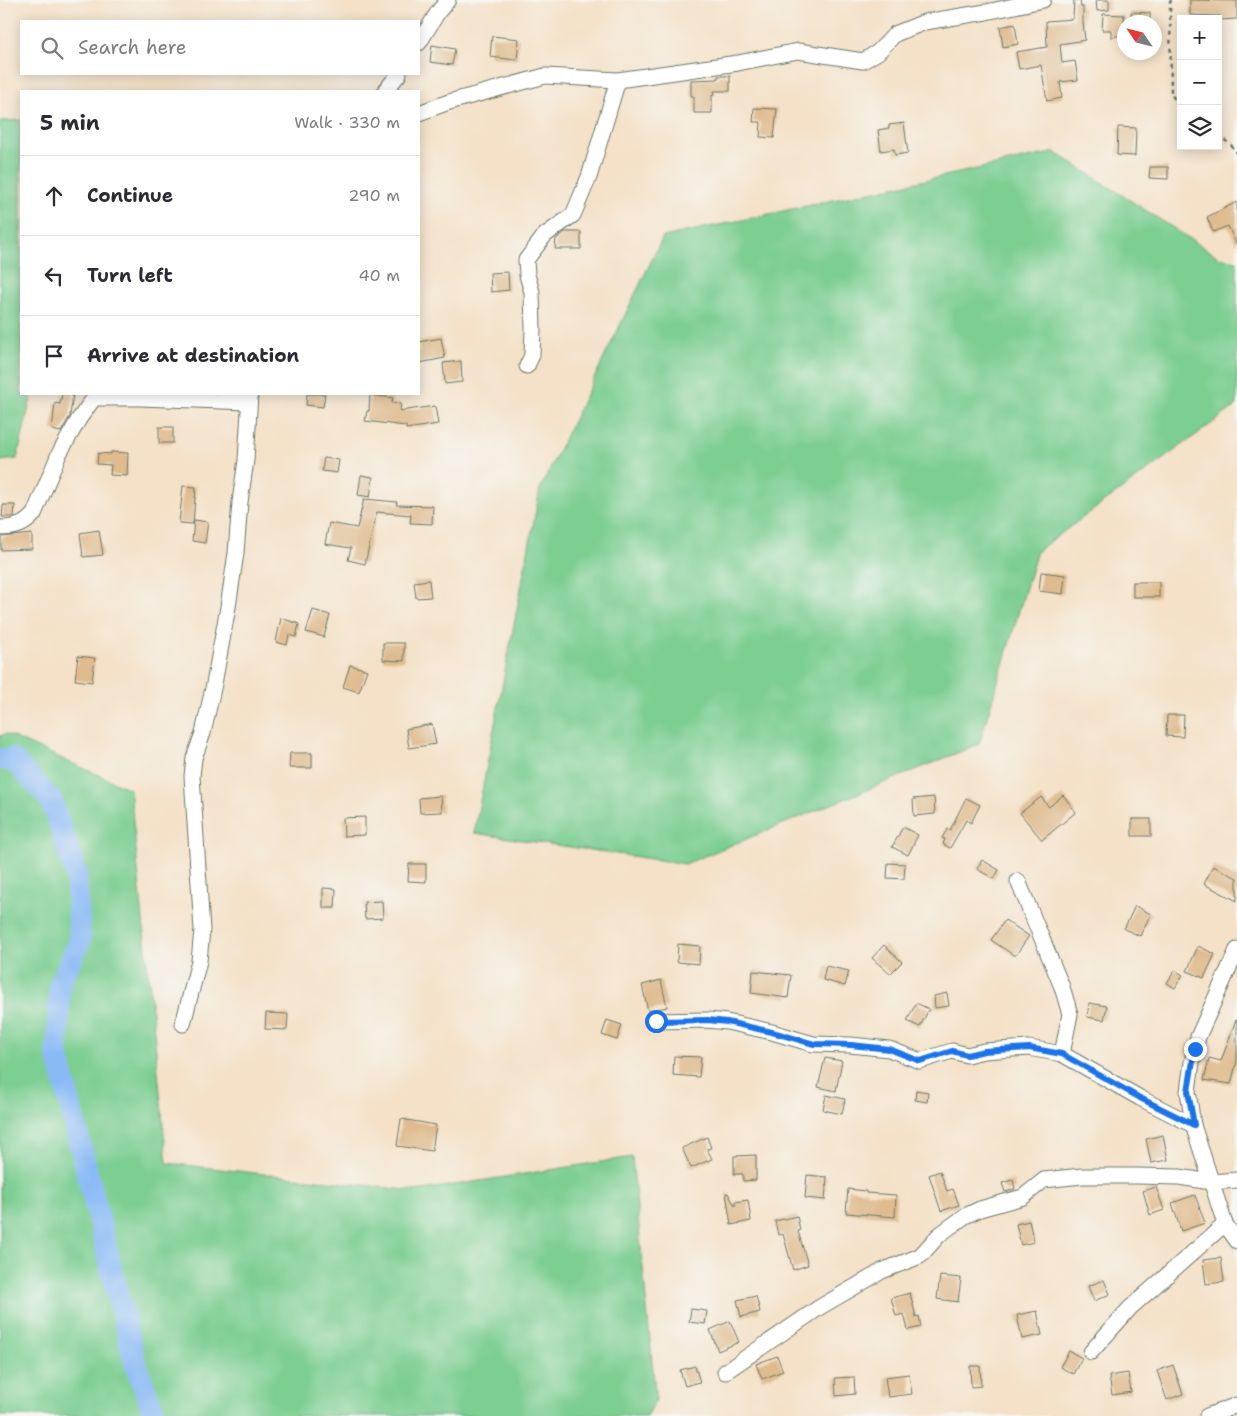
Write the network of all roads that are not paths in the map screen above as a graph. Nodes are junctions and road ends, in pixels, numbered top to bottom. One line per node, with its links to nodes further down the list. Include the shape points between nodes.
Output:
1 (448, 0): 3 (street)
2 (1043, 0): 5 (street, via 925,22 895,34 878,52 863,61 798,51)
3 (420, 41)
4 (397, 75): 6 (street)
5 (618, 80): 7 (street, via 545,76); 8 (street, via 589,177 573,215 545,235 526,260 532,292 533,329 532,355)
6 (386, 90)
7 (420, 113)
8 (527, 366)
9 (250, 398): 10 (street, via 94,398 59,454 34,514 13,528); 14 (street, via 246,460 228,607 192,776 202,930 199,961)
10 (0, 528)
11 (1018, 881): 15 (street, via 1070,1014)
12 (1237, 950): 16 (street, via 1198,1037 1188,1091)
13 (656, 1021): 15 (street, via 727,1022 814,1044 889,1049 920,1061 952,1051 967,1055 1029,1048)
14 (183, 1024)
15 (1062, 1054): 16 (street)
16 (1194, 1125): 18 (street)
17 (1237, 1180): 18 (street)
18 (1212, 1182): 19 (street); 22 (street, via 1137,1176 1044,1180 1023,1197 965,1216 920,1256 882,1271 820,1307)
19 (1224, 1224): 20 (street); 21 (street, via 1130,1308)
20 (1237, 1241)
21 (1091, 1352)
22 (725, 1372)
23 (1237, 1405): 24 (street)
24 (1207, 1416)

